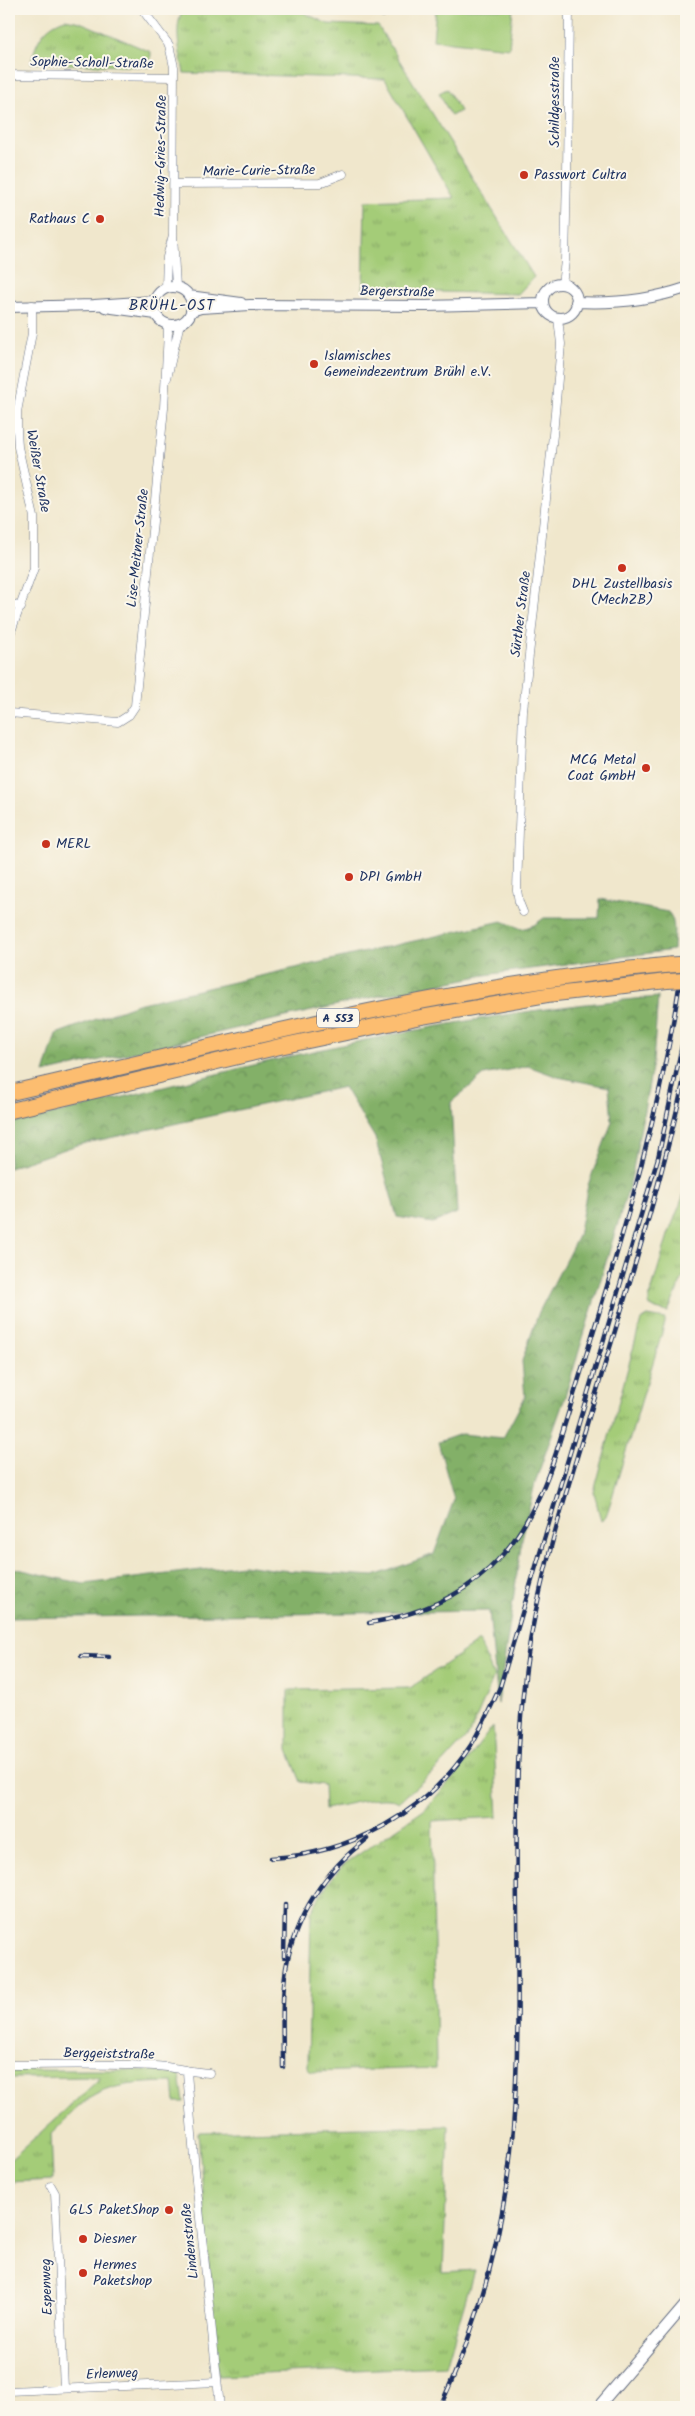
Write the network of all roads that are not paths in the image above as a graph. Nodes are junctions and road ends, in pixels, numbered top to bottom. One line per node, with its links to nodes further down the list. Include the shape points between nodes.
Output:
1 (142, 9): 4 (street, Hedwig-Gries-Straße, via 169,46)
2 (569, 9): 7 (street, Schildgesstraße)
3 (9, 75): 4 (street, Sophie-Scholl-Straße)
4 (174, 77): 6 (street, Hedwig-Gries-Straße)
5 (343, 174): 6 (street, Marie-Curie-Straße, via 320,183)
6 (174, 184): 8 (street, Hedwig-Gries-Straße)
7 (562, 284): 12 (street, via 571,289); 13 (street, via 549,288)
8 (171, 288): 10 (street, Bergerstraße); 11 (street, via 161,291)
9 (686, 288): 12 (street, via 628,302)
10 (189, 296): 16 (street, Bergerstraße); 18 (street)
11 (154, 301): 15 (street); 19 (street)
12 (576, 302): 20 (street, via 570,315)
13 (543, 303): 16 (street, Bergerstraße); 20 (street, via 548,313)
14 (32, 305): 15 (street); 17 (street); 25 (street, Weißer Straße, via 32,332 17,412 17,430 34,517 34,568)
15 (94, 305): 19 (street)
16 (250, 305): 18 (street, Bergerstraße)
17 (9, 307)
18 (191, 311): 22 (street)
19 (156, 314): 21 (street)
20 (558, 318): 28 (street, Sürther Straße, via 561,344 554,426 523,710 517,882 518,902)
21 (167, 324): 22 (street); 23 (street, Lise-Meitner-Straße)
22 (180, 324): 23 (street, Lise-Meitner-Straße)
23 (166, 382): 27 (street, Lise-Meitner-Straße, via 135,706 118,722)
24 (9, 602): 25 (street)
25 (21, 608): 26 (street, Weißer Straße)
26 (9, 637)
27 (9, 713)
28 (523, 912)
29 (686, 964): 32 (highway, A 553, bridge, via 526,982 411,1002)
30 (686, 980): 31 (highway, A 553, bridge, via 547,995)
31 (410, 1019): 33 (highway, A 553)
32 (9, 1093)
33 (9, 1111)
34 (9, 2066): 35 (street, Berggeiststraße, via 169,2067)
35 (187, 2072): 36 (street, Berggeiststraße); 39 (street, Lindenstraße)
36 (209, 2073)
37 (51, 2186): 40 (street, Espenweg, via 55,2193)
38 (686, 2304): 43 (street)
39 (217, 2382): 40 (street, Erlenweg); 42 (street, Lindenstraße)
40 (64, 2388): 41 (street, Erlenweg)
41 (9, 2391)
42 (220, 2407)
43 (598, 2407)

